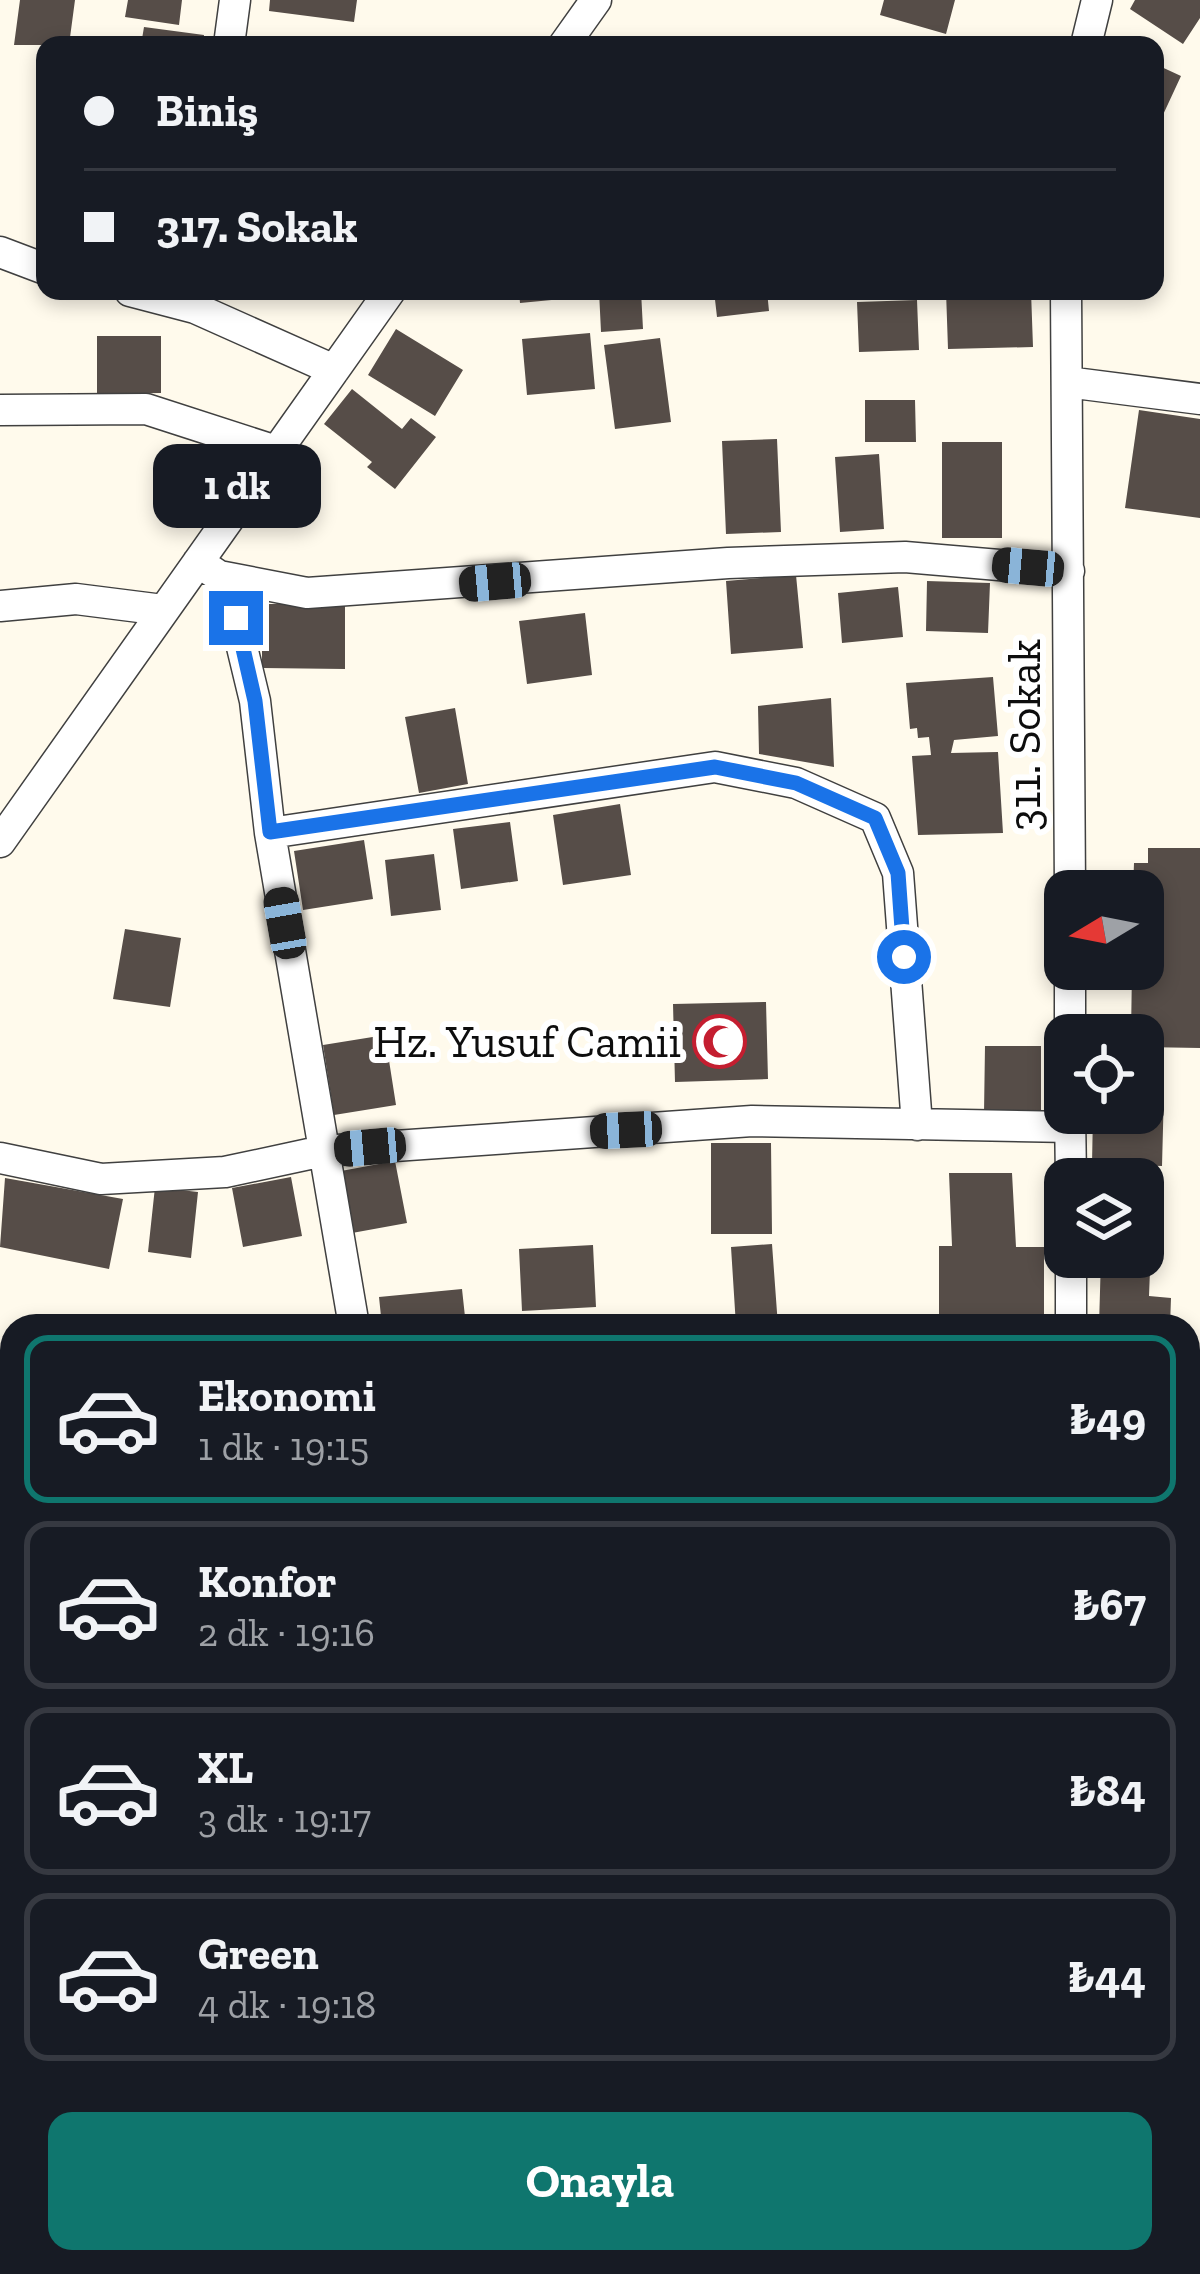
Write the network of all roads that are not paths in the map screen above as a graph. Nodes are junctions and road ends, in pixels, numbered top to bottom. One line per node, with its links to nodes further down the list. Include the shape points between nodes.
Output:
1 (235, 0): 4 (street)
2 (596, 0): 5 (street)
3 (1097, 0): 6 (street)
4 (230, 36)
5 (570, 36)
6 (1087, 36)
7 (0, 252): 8 (street)
8 (36, 266)
9 (199, 300): 12 (street)
10 (383, 300): 12 (street)
11 (1066, 300): 13 (street, 311. Sokak)
12 (334, 370): 16 (street)
13 (1067, 382): 14 (street); 18 (street, 311. Sokak)
14 (1200, 399)
15 (0, 410): 16 (street, via 146,409)
16 (276, 452): 17 (street)
17 (208, 569): 18 (street, via 307,593 904,556); 20 (street); 22 (street, via 236,618)
18 (1069, 571): 24 (street, 311. Sokak)
19 (0, 606): 20 (street, via 76,599)
20 (163, 610): 21 (street)
21 (13, 807): 23 (street)
22 (270, 832): 26 (street, via 715,767 796,783 875,818 898,873); 27 (street)
23 (0, 842)
24 (1070, 870)
25 (1044, 1121): 26 (street)
26 (917, 1125): 27 (street, via 752,1121)
27 (323, 1151): 28 (street, via 225,1172 101,1179); 30 (street)
28 (0, 1158)
29 (1071, 1278): 31 (street)
30 (352, 1314)
31 (1071, 1314)

